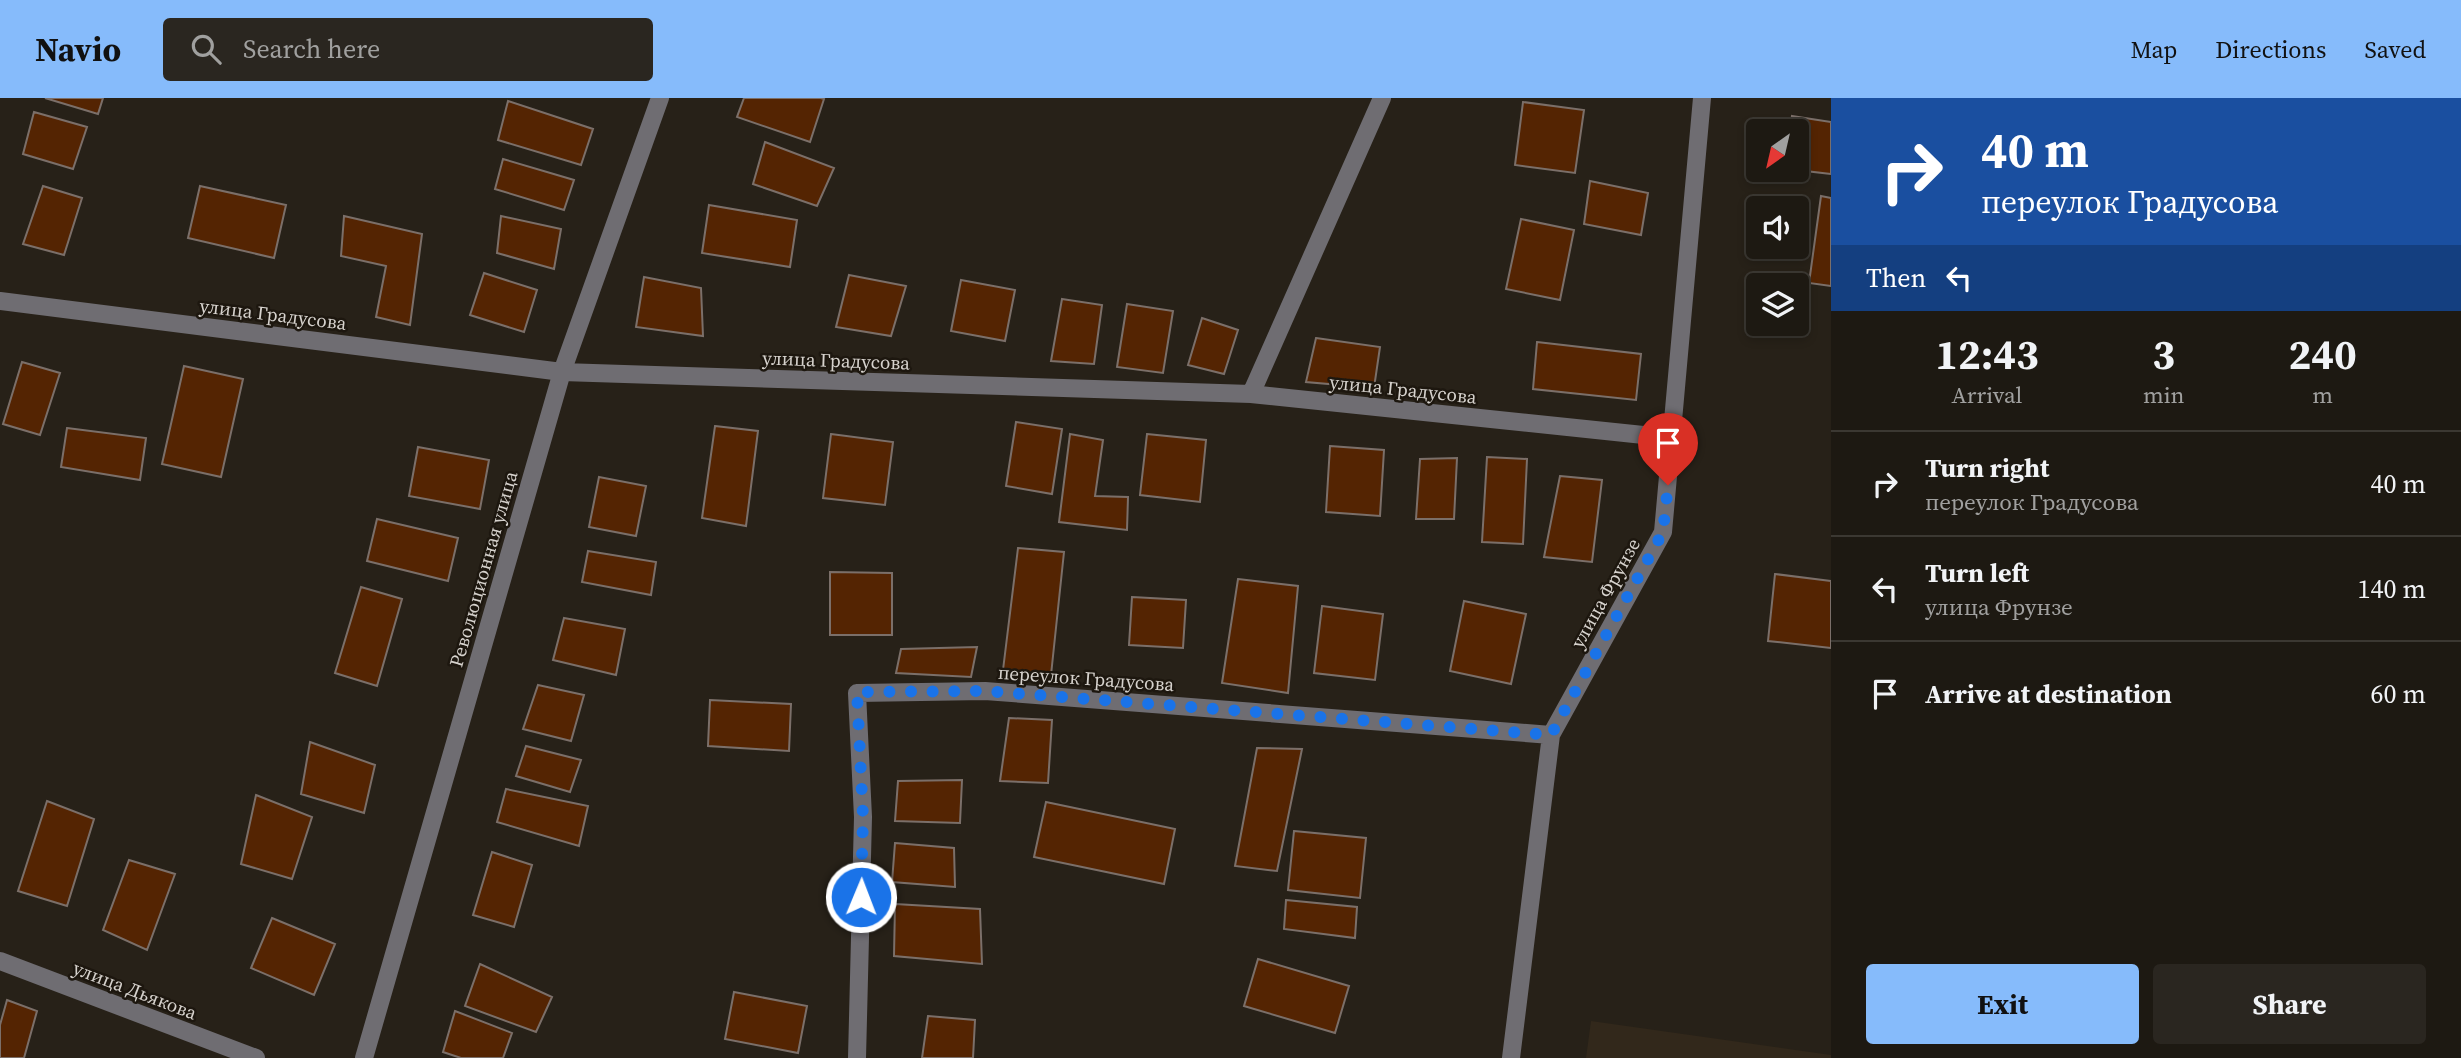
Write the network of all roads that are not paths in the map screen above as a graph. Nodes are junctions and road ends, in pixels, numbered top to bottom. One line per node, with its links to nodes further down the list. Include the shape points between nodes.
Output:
1 (660, 98): 5 (street, Революционная улица)
2 (1382, 98): 6 (street)
3 (1702, 98): 7 (street, улица Фрунзе)
4 (0, 301): 5 (street, улица Градусова)
5 (562, 372): 6 (street, улица Градусова); 11 (street, Революционная улица)
6 (1251, 394): 7 (street, улица Градусова)
7 (1672, 438): 8 (street, улица Фрунзе, via 1663,532)
8 (1551, 735): 12 (street, переулок Градусова, via 985,691 857,692 863,817); 13 (street, улица Фрунзе)
9 (0, 961): 10 (street, улица Дьякова)
10 (256, 1058)
11 (364, 1058)
12 (857, 1058)
13 (1511, 1058)

